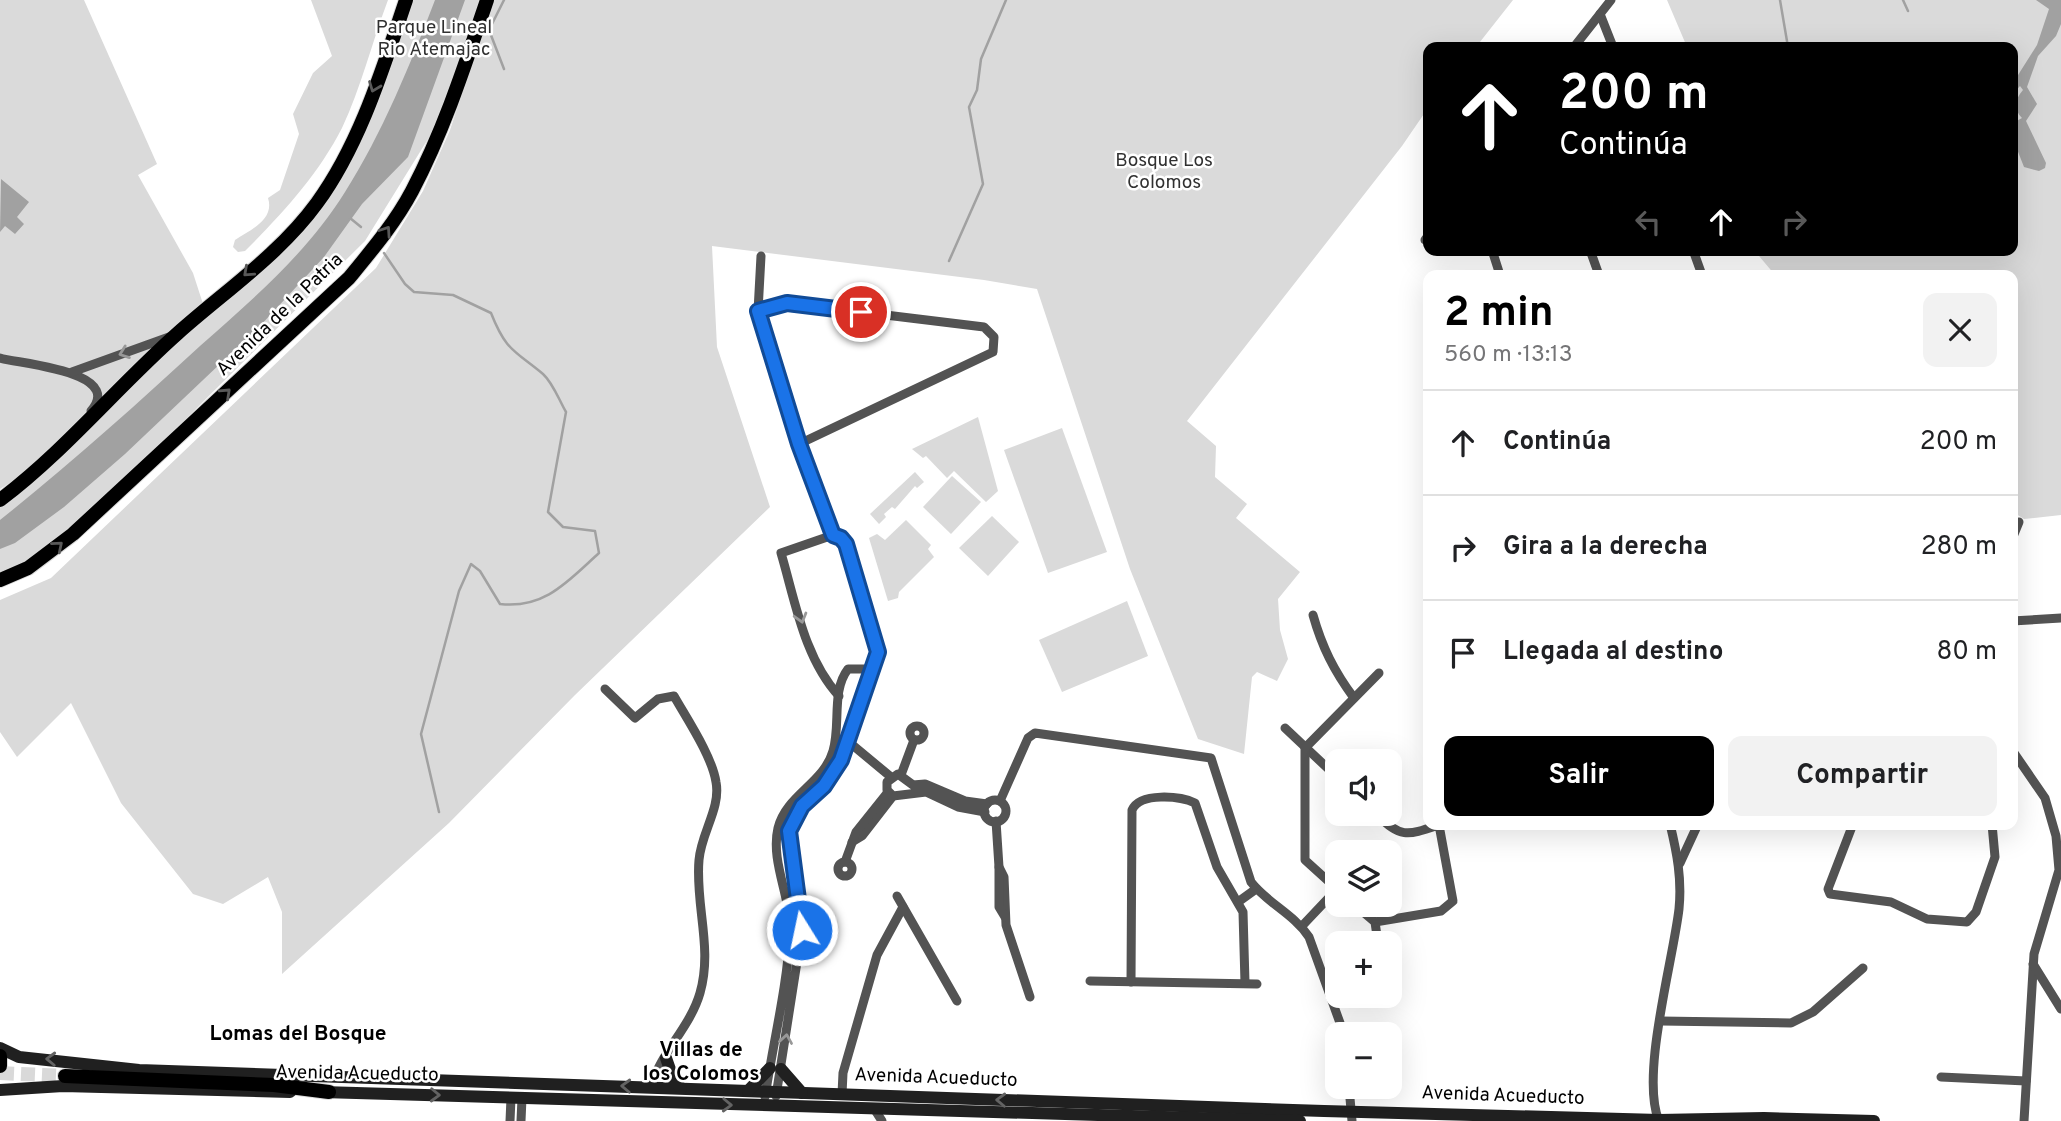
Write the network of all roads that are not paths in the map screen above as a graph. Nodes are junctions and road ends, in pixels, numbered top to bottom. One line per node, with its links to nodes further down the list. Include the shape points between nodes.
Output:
1 (406, 0): 9 (main road, one-way to 9, via 363,117 316,204 284,240)
2 (487, 0): 16 (main road, Avenida de la Patria, one-way to 2, via 28,568 73,534 358,268 417,181 440,133)
3 (1611, 0): 4 (street)
4 (1600, 14): 5 (street); 6 (street)
5 (1578, 42)
6 (1611, 42)
7 (761, 256): 8 (street)
8 (758, 311): 12 (street); 12 (street, via 787,303 984,327 994,337 993,352)
9 (177, 334): 11 (street, one-way to 11); 13 (main road)
10 (0, 358): 11 (street)
11 (72, 372): 13 (street, via 93,384 97,399)
12 (799, 444): 15 (street)
13 (55, 452): 14 (main road)
14 (0, 500)
15 (833, 535): 21 (street, via 846,544 878,652); 23 (street, one-way to 23, via 781,553 807,642)
16 (0, 580)
17 (1313, 615): 24 (street, via 1334,671)
18 (2061, 618): 19 (street)
19 (2018, 621)
20 (1379, 673): 24 (street)
21 (872, 675): 23 (street, via 864,669 848,669); 28 (street)
22 (605, 689): 72 (street, via 635,719 658,699 674,696 716,780 717,799 699,859 705,971 689,1021)
23 (839, 696): 26 (street)
24 (1354, 698): 29 (street)
25 (1285, 728): 29 (street)
26 (837, 737): 28 (street); 48 (street, via 824,769 783,815 777,844)
27 (914, 740): 32 (street)
28 (847, 742): 33 (street); 47 (street, via 832,776 793,820 789,844)
29 (1306, 748): 31 (street); 55 (street, via 1305,860 1337,889)
30 (2018, 759): 57 (street, via 2045,797 2058,857 2055,886)
31 (1325, 766)
32 (901, 775): 33 (street); 36 (street, via 913,785 925,784)
33 (889, 779): 34 (street)
34 (891, 794): 36 (street, via 926,792 958,807); 45 (street, via 862,836 852,842)
35 (1000, 801): 36 (street); 37 (street, via 1006,813); 49 (street, via 1028,738 1035,733 1211,758 1243,865)
36 (986, 808): 37 (street, via 986,817)
37 (996, 821): 65 (street, via 999,907)
38 (1389, 826): 39 (street, via 1403,834)
39 (1423, 829)
40 (1440, 830): 54 (street, via 1453,901 1441,911)
41 (1672, 830): 46 (street)
42 (1695, 830): 46 (street)
43 (1851, 830): 44 (street, via 1830,894 1891,902 1927,919 1966,922 1976,912 1995,857)
44 (1993, 830)
45 (845, 862)
46 (1680, 864): 68 (street, via 1679,907)
47 (792, 869): 48 (street); 60 (street, via 802,930)
48 (781, 872): 59 (street, via 790,931)
49 (1256, 889): 51 (street); 55 (street)
50 (897, 896): 52 (street)
51 (1238, 902): 62 (street, via 1217,867 1195,803 1143,798 1135,803); 63 (street, via 1243,912)
52 (903, 907): 66 (street); 85 (street, via 877,955 843,1073)
53 (1369, 917): 54 (street)
54 (1375, 922): 56 (street)
55 (1302, 926): 69 (street)
56 (1376, 931)
57 (2032, 964): 67 (street); 77 (street)
58 (1863, 968): 68 (street, via 1813,1012 1791,1023)
59 (785, 969): 60 (street); 74 (street)
60 (797, 970): 74 (street, one-way to 60)
61 (1090, 981): 62 (street)
62 (1131, 982): 63 (street)
63 (1244, 983): 64 (street)
64 (1257, 984)
65 (1030, 997)
66 (957, 1001)
67 (2061, 1009)
68 (1661, 1021): 96 (street, via 1655,1072)
69 (1339, 1022)
70 (0, 1048): 78 (main road, Avenida Acueducto, one-way to 70, via 139,1070 19,1057)
71 (0, 1056): 73 (main road)
72 (666, 1058): 78 (street); 79 (main road)
73 (0, 1066)
74 (775, 1068): 81 (main road); 82 (street); 84 (main road)
75 (65, 1076): 83 (main road, via 274,1085)
76 (1941, 1077): 77 (street)
77 (2026, 1081): 98 (street)
78 (651, 1087): 79 (main road, Avenida Acueducto)
79 (681, 1088): 81 (main road, Avenida Acueducto)
80 (0, 1090): 83 (main road, Avenida Acueducto, via 64,1086)
81 (748, 1091): 82 (main road, Avenida Acueducto)
82 (771, 1091): 84 (main road, Avenida Acueducto); 88 (street)
83 (329, 1092): 87 (main road, Avenida Acueducto, one-way to 87)
84 (802, 1093): 85 (main road, Avenida Acueducto)
85 (842, 1094): 86 (main road, Avenida Acueducto)
86 (860, 1094): 89 (main road); 90 (main road, Avenida Acueducto, one-way to 86)
87 (517, 1098): 88 (main road, Avenida Acueducto, one-way to 88); 93 (street); 94 (street)
88 (769, 1106): 89 (main road, Avenida Acueducto)
89 (859, 1109): 91 (main road, Avenida Acueducto)
90 (1070, 1113): 91 (main road, Avenida Acueducto); 92 (main road, Avenida Acueducto); 95 (main road, Avenida Acueducto)
91 (879, 1115)
92 (1351, 1116): 96 (main road, Avenida Acueducto)
93 (510, 1121)
94 (521, 1121)
95 (1300, 1121)
96 (1659, 1121): 97 (main road, Avenida Acueducto)
97 (1874, 1121)
98 (2024, 1121)

